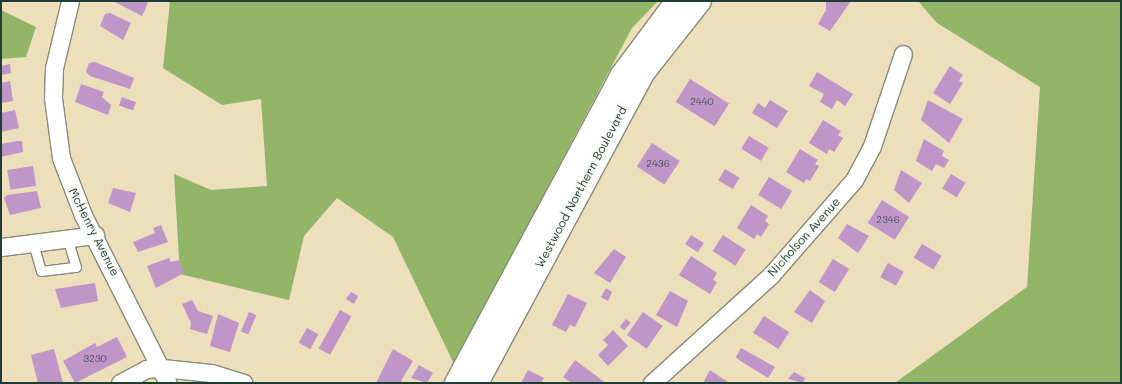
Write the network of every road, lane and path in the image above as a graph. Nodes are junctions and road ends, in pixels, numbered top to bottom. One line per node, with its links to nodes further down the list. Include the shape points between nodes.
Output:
1 (70, 1): 5 (street, McHenry Avenue, via 54,68 56,129 71,187)
2 (677, 1): 12 (main road, Westwood Northern Boulevard, via 621,76)
3 (700, 1): 13 (main road, Westwood Northern Boulevard, via 644,72)
4 (903, 54): 14 (street, Nicholson Avenue, via 872,146 854,180 771,275)
5 (95, 235): 6 (street); 9 (street, McHenry Avenue)
6 (67, 238): 7 (street); 7 (lane, via 76,267 41,271)
7 (32, 243): 8 (street)
8 (1, 248)
9 (165, 376): 10 (street, via 141,371); 11 (street, via 211,373)
10 (120, 383)
11 (244, 383)
12 (456, 383)
13 (477, 383)
14 (652, 383)

